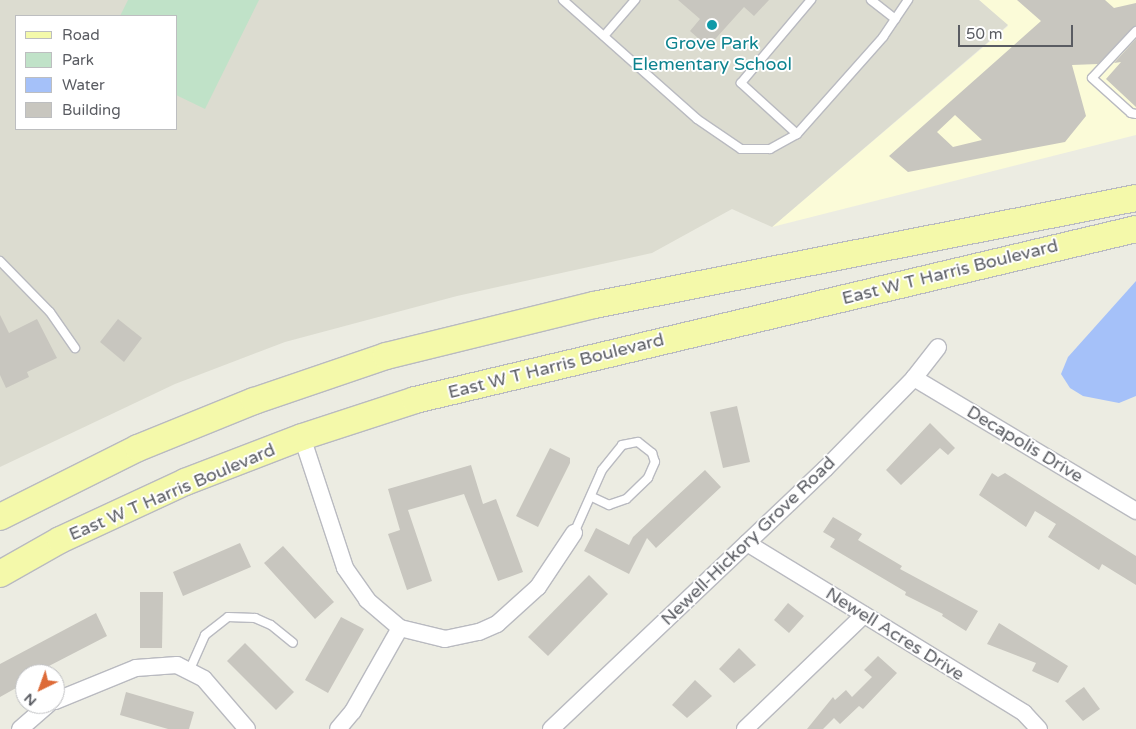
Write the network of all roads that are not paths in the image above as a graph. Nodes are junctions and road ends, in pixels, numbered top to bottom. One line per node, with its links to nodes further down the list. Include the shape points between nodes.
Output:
1 (563, 0): 8 (lane)
2 (635, 0): 8 (lane)
3 (811, 0): 10 (lane, via 741,83)
4 (871, 0): 6 (lane)
5 (908, 0): 6 (lane)
6 (895, 19): 10 (lane)
7 (1136, 32): 9 (lane, via 1092,78)
8 (604, 36): 10 (lane, via 697,119 741,149 770,149)
9 (1136, 114)
10 (797, 134)
11 (1136, 198): 20 (main road, East W T Harris Boulevard, via 603,303 386,356 254,401 138,448)
12 (1136, 229): 17 (main road, East W T Harris Boulevard, via 485,381)
13 (0, 261): 15 (lane, via 50,312)
14 (938, 347): 16 (street, Newell-Hickory Grove Road)
15 (75, 348)
16 (914, 378): 19 (street, Decapolis Drive); 22 (street, Newell-Hickory Grove Road)
17 (302, 437): 23 (main road, East W T Harris Boulevard, via 119,512); 25 (street, via 345,568 367,600)
18 (592, 497): 18 (lane, via 602,470 622,445 638,442 652,453 655,462 648,478 626,499 609,505); 21 (lane)
19 (1136, 511)
20 (0, 516)
21 (574, 534): 25 (street, via 538,586 497,624 479,632 445,639)
22 (747, 543): 24 (street, Newell Acres Drive); 33 (street, Newell-Hickory Grove Road)
23 (0, 574)
24 (864, 615): 34 (street); 35 (street, Newell Acres Drive, via 1024,713)
25 (400, 628): 32 (street, via 354,711)
26 (293, 643): 27 (lane, via 271,625 255,618 228,617 205,635)
27 (190, 669): 28 (street, via 177,665 136,668); 31 (street, via 204,679)
28 (65, 697)
29 (37, 714): 30 (street)
30 (20, 729)
31 (246, 729)
32 (338, 729)
33 (551, 729)
34 (745, 729)
35 (1039, 729)

